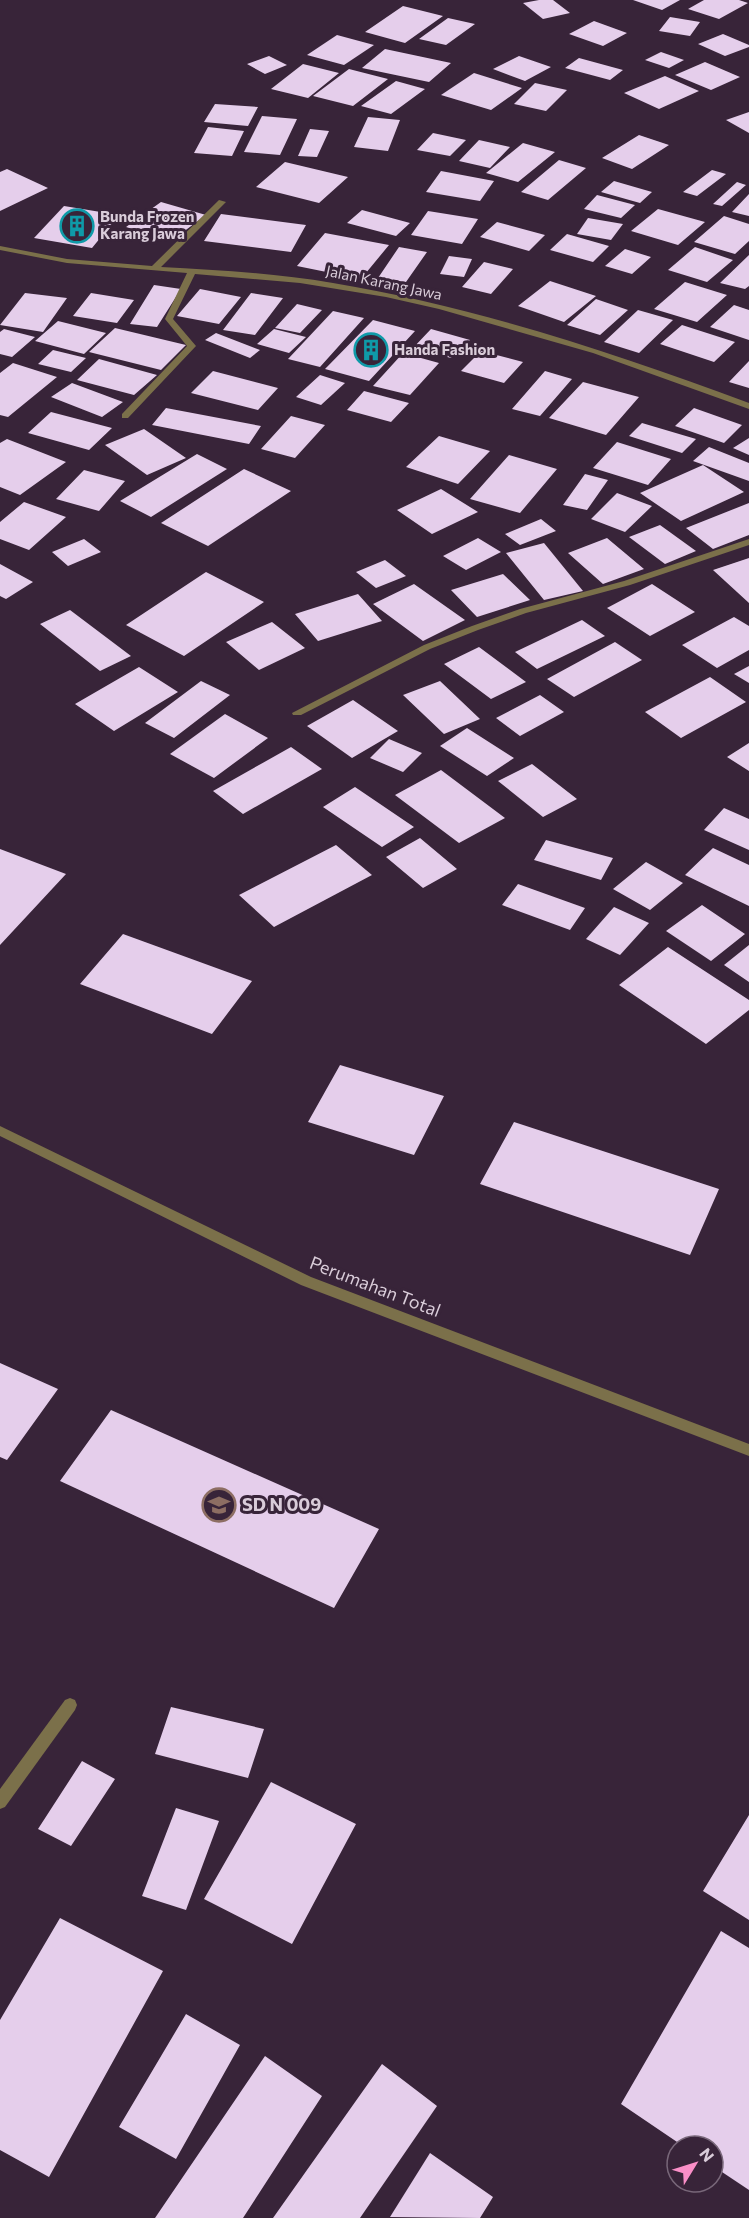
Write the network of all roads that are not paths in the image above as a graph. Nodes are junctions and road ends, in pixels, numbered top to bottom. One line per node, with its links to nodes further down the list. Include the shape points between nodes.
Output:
1 (222, 202): 3 (street)
2 (0, 248): 3 (street, Jalan Karang Jawa, via 65,261)
3 (154, 269): 4 (street, Jalan Karang Jawa)
4 (192, 272): 5 (street, Jalan Karang Jawa, via 332,285 494,321 603,353); 6 (street, via 169,319 192,345)
5 (749, 406)
6 (125, 416)
7 (749, 542): 8 (street, via 475,628 427,647)
8 (297, 713)
9 (0, 1131): 10 (street, Perumahan Total, via 306,1281)
10 (749, 1450)
11 (70, 1705): 12 (street)
12 (0, 1802)

